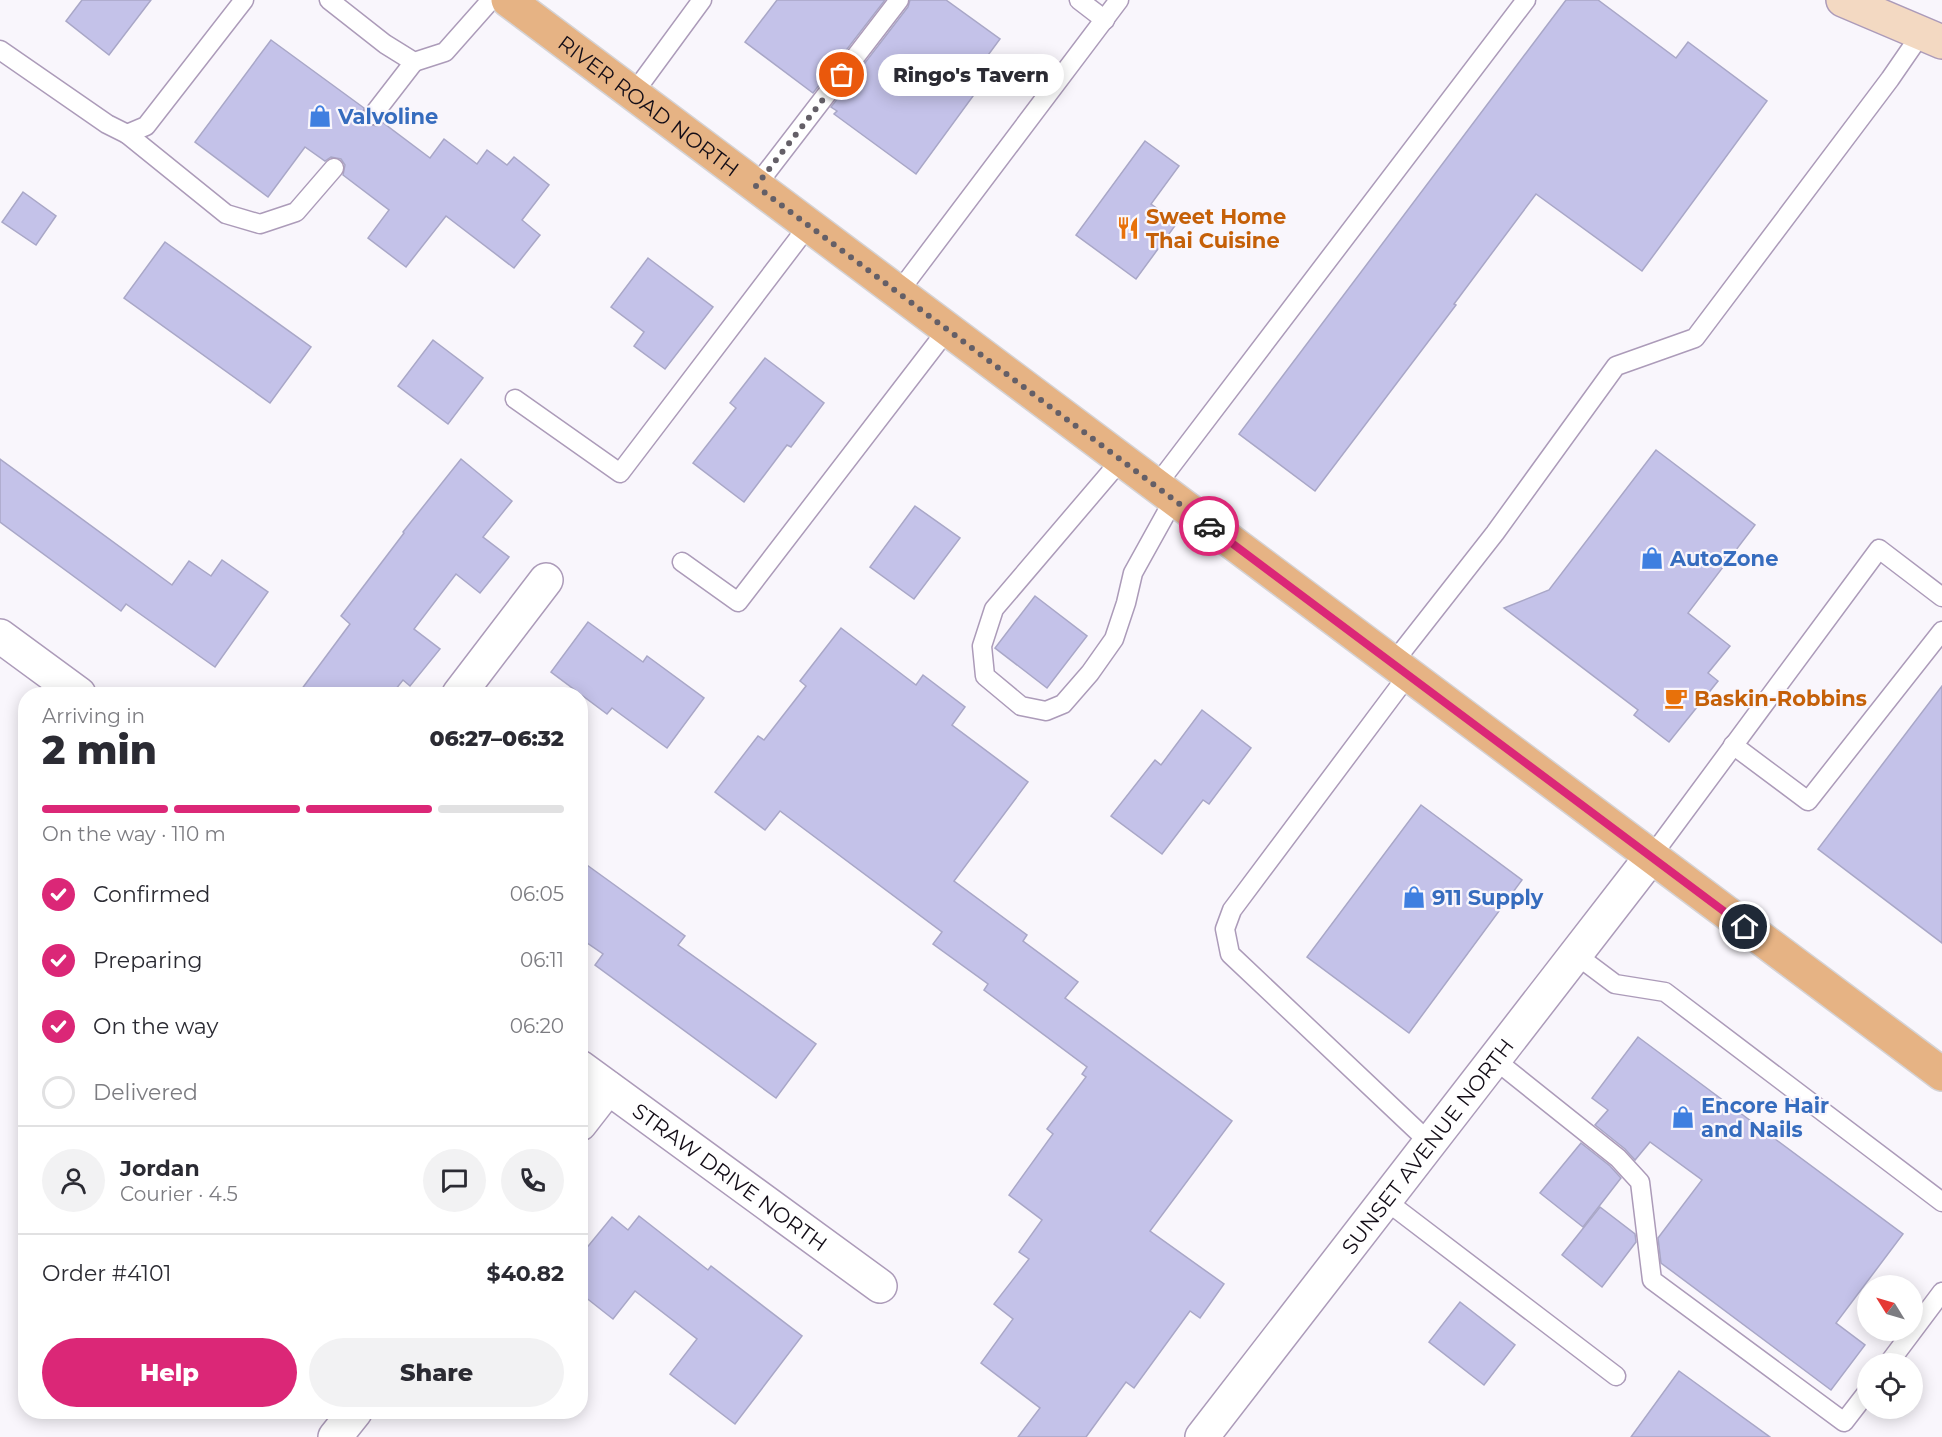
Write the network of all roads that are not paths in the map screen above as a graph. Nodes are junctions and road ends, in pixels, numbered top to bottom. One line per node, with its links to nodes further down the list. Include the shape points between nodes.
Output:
1 (244, 0): 17 (lane, via 146,126)
2 (329, 0): 14 (lane)
3 (491, 0): 14 (lane, via 445,52)
4 (508, 0): 15 (main road, RIVER ROAD NORTH)
5 (702, 0): 15 (lane)
6 (899, 0): 19 (lane)
7 (1079, 0): 11 (lane)
8 (1119, 0): 11 (lane)
9 (1527, 0): 25 (lane)
10 (1843, 0): 12 (main road)
11 (1105, 20): 21 (lane)
12 (1932, 38): 31 (lane, via 1884,88 1695,338 1616,366)
13 (0, 50): 17 (lane)
14 (414, 62): 16 (lane)
15 (633, 94): 19 (main road, RIVER ROAD NORTH)
16 (374, 116)
17 (127, 134): 18 (lane, via 226,213 260,224 296,212)
18 (334, 168)
19 (756, 186): 20 (main road, RIVER ROAD NORTH)
20 (808, 226): 21 (main road, RIVER ROAD NORTH); 23 (lane, via 620,473)
21 (898, 293): 22 (main road, RIVER ROAD NORTH)
22 (946, 330): 24 (main road, RIVER ROAD NORTH); 26 (lane, via 738,602)
23 (515, 399)
24 (1121, 460): 25 (main road, RIVER ROAD NORTH); 25 (lane, via 994,609 982,646 985,676 1021,706 1046,711 1063,704 1114,639 1133,573)
25 (1165, 493): 31 (main road, RIVER ROAD NORTH)
26 (682, 562)
27 (546, 580): 33 (street)
28 (1942, 597): 34 (lane, via 1879,549)
29 (1942, 631): 34 (lane, via 1808,801)
30 (0, 636): 32 (street)
31 (1400, 669): 35 (main road, RIVER ROAD NORTH); 42 (lane, via 1232,910 1225,929 1230,954)
32 (69, 687)
33 (464, 687)
34 (1733, 745): 35 (lane)
35 (1651, 856): 36 (street, SUNSET AVENUE NORTH); 39 (main road, RIVER ROAD NORTH)
36 (1575, 954): 37 (street, SUNSET AVENUE NORTH); 44 (lane, via 1615,984 1665,992)
37 (1494, 1059): 42 (street, SUNSET AVENUE NORTH); 49 (lane, via 1618,1158 1640,1182 1652,1280 1844,1422)
38 (588, 1073): 40 (street, STRAW DRIVE NORTH)
39 (1942, 1074)
40 (608, 1088): 41 (street); 45 (street, STRAW DRIVE NORTH)
41 (588, 1114)
42 (1429, 1143): 43 (street, SUNSET AVENUE NORTH)
43 (1385, 1200): 48 (lane); 52 (street, SUNSET AVENUE NORTH)
44 (1942, 1202)
45 (880, 1286)
46 (1942, 1292): 47 (lane)
47 (1896, 1353)
48 (1616, 1376)
49 (1857, 1405)
50 (349, 1419): 51 (street)
51 (335, 1437)
52 (1202, 1437)

